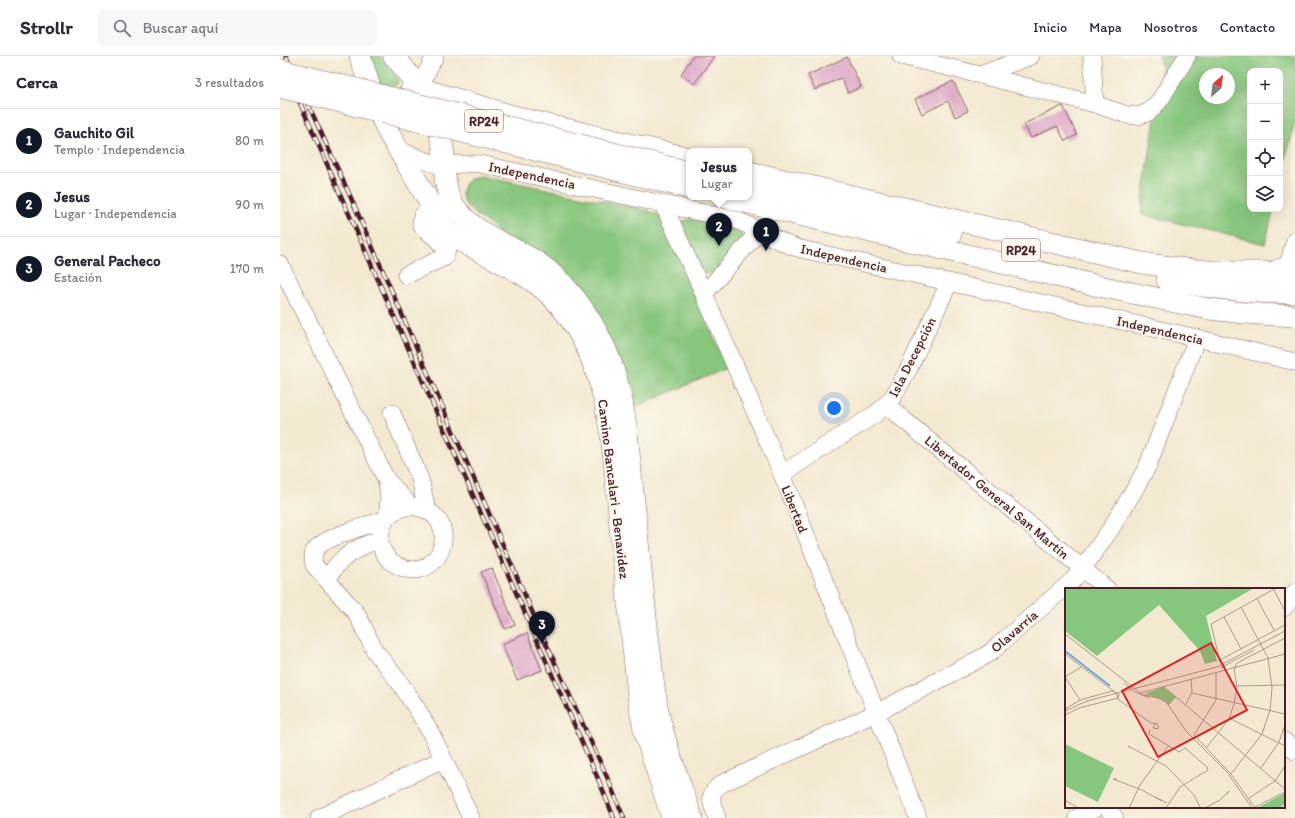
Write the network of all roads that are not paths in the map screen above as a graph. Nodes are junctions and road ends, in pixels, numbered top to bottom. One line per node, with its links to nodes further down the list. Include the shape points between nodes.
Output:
1 (360, 56): 12 (main road, Camino Bancalari - Benavídez)
2 (394, 56): 11 (main road, Camino Bancalari - Benavídez)
3 (435, 56): 11 (street)
4 (901, 56): 9 (street)
5 (1031, 56): 9 (street)
6 (1092, 56): 13 (street)
7 (1187, 56): 13 (street, via 1160,100 1149,112 1138,116 1127,115)
8 (280, 70): 17 (main road, RP24, bridge)
9 (980, 75): 13 (street)
10 (280, 87): 20 (main road, RP24, bridge)
11 (419, 88): 12 (main road); 15 (main road, via 527,120); 16 (main road, Camino Bancalari - Benavídez, via 442,138)
12 (375, 101): 14 (main road, Camino Bancalari - Benavídez, via 388,134)
13 (1095, 104)
14 (398, 149): 16 (street, Independencia, via 420,159); 23 (main road, Camino Bancalari - Benavídez)
15 (686, 157)
16 (445, 165): 22 (street, Independencia, via 480,164); 57 (main road, Camino Bancalari - Benavídez, via 445,184 454,206 476,228 535,261 553,275 585,312 611,361 626,422 658,713)
17 (686, 171)
18 (752, 183): 27 (main road, via 1185,270 1264,272)
19 (752, 183): 30 (main road, RP24, via 1104,269 1234,291)
20 (686, 187)
21 (736, 200): 32 (main road, RP24, via 1170,301 1209,309)
22 (663, 204): 24 (street, Independencia, via 736,220); 31 (street, Libertad)
23 (431, 207): 28 (street, via 422,216 421,225 445,247 445,257); 56 (main road, Camino Bancalari - Benavídez, via 450,233 460,241 532,281 551,296 584,343 594,368 601,386 611,437 639,703 645,734)
24 (760, 230): 29 (street, Independencia, via 797,248); 31 (street)
25 (1295, 243): 27 (street)
26 (280, 264): 38 (street)
27 (1293, 268)
28 (406, 275)
29 (949, 282): 33 (street, Independencia); 35 (street, Isla Decepción, via 909,368 893,398)
30 (1295, 293)
31 (704, 294): 37 (street, Libertad)
32 (1295, 316)
33 (1197, 338): 34 (street, Independencia); 43 (street, Olavarría, via 1148,465 1110,530)
34 (1295, 362)
35 (886, 405): 37 (street, Isla Decepción); 43 (street, Libertador General San Martín)
36 (392, 413): 40 (street, via 420,479)
37 (782, 474): 48 (street, Libertad)
38 (386, 479): 39 (street); 41 (street, via 390,499)
39 (410, 506): 40 (street); 41 (street, via 397,510)
40 (427, 510): 42 (street, via 442,526 444,538 437,558 429,565 418,570 396,566 382,550)
41 (386, 519): 42 (street, via 381,528); 44 (street, via 318,546 313,552 314,565)
42 (380, 539): 44 (street, via 353,551 336,565)
43 (1083, 568): 45 (street, Libertador General San Martín); 48 (street, Olavarría, via 992,651)
44 (328, 579): 51 (street, via 356,614 375,651 417,709)
45 (1106, 588)
46 (1295, 592): 47 (street)
47 (1285, 607)
48 (876, 712): 58 (street, Olavarría, via 723,783 711,795); 59 (street, Libertad)
49 (1285, 743): 50 (street)
50 (1295, 751)
51 (443, 759): 54 (street); 55 (street)
52 (1095, 808): 60 (street)
53 (1108, 808): 61 (street)
54 (319, 818)
55 (472, 818)
56 (672, 818)
57 (692, 818)
58 (717, 818)
59 (918, 818)
60 (1077, 818)
61 (1115, 818)

